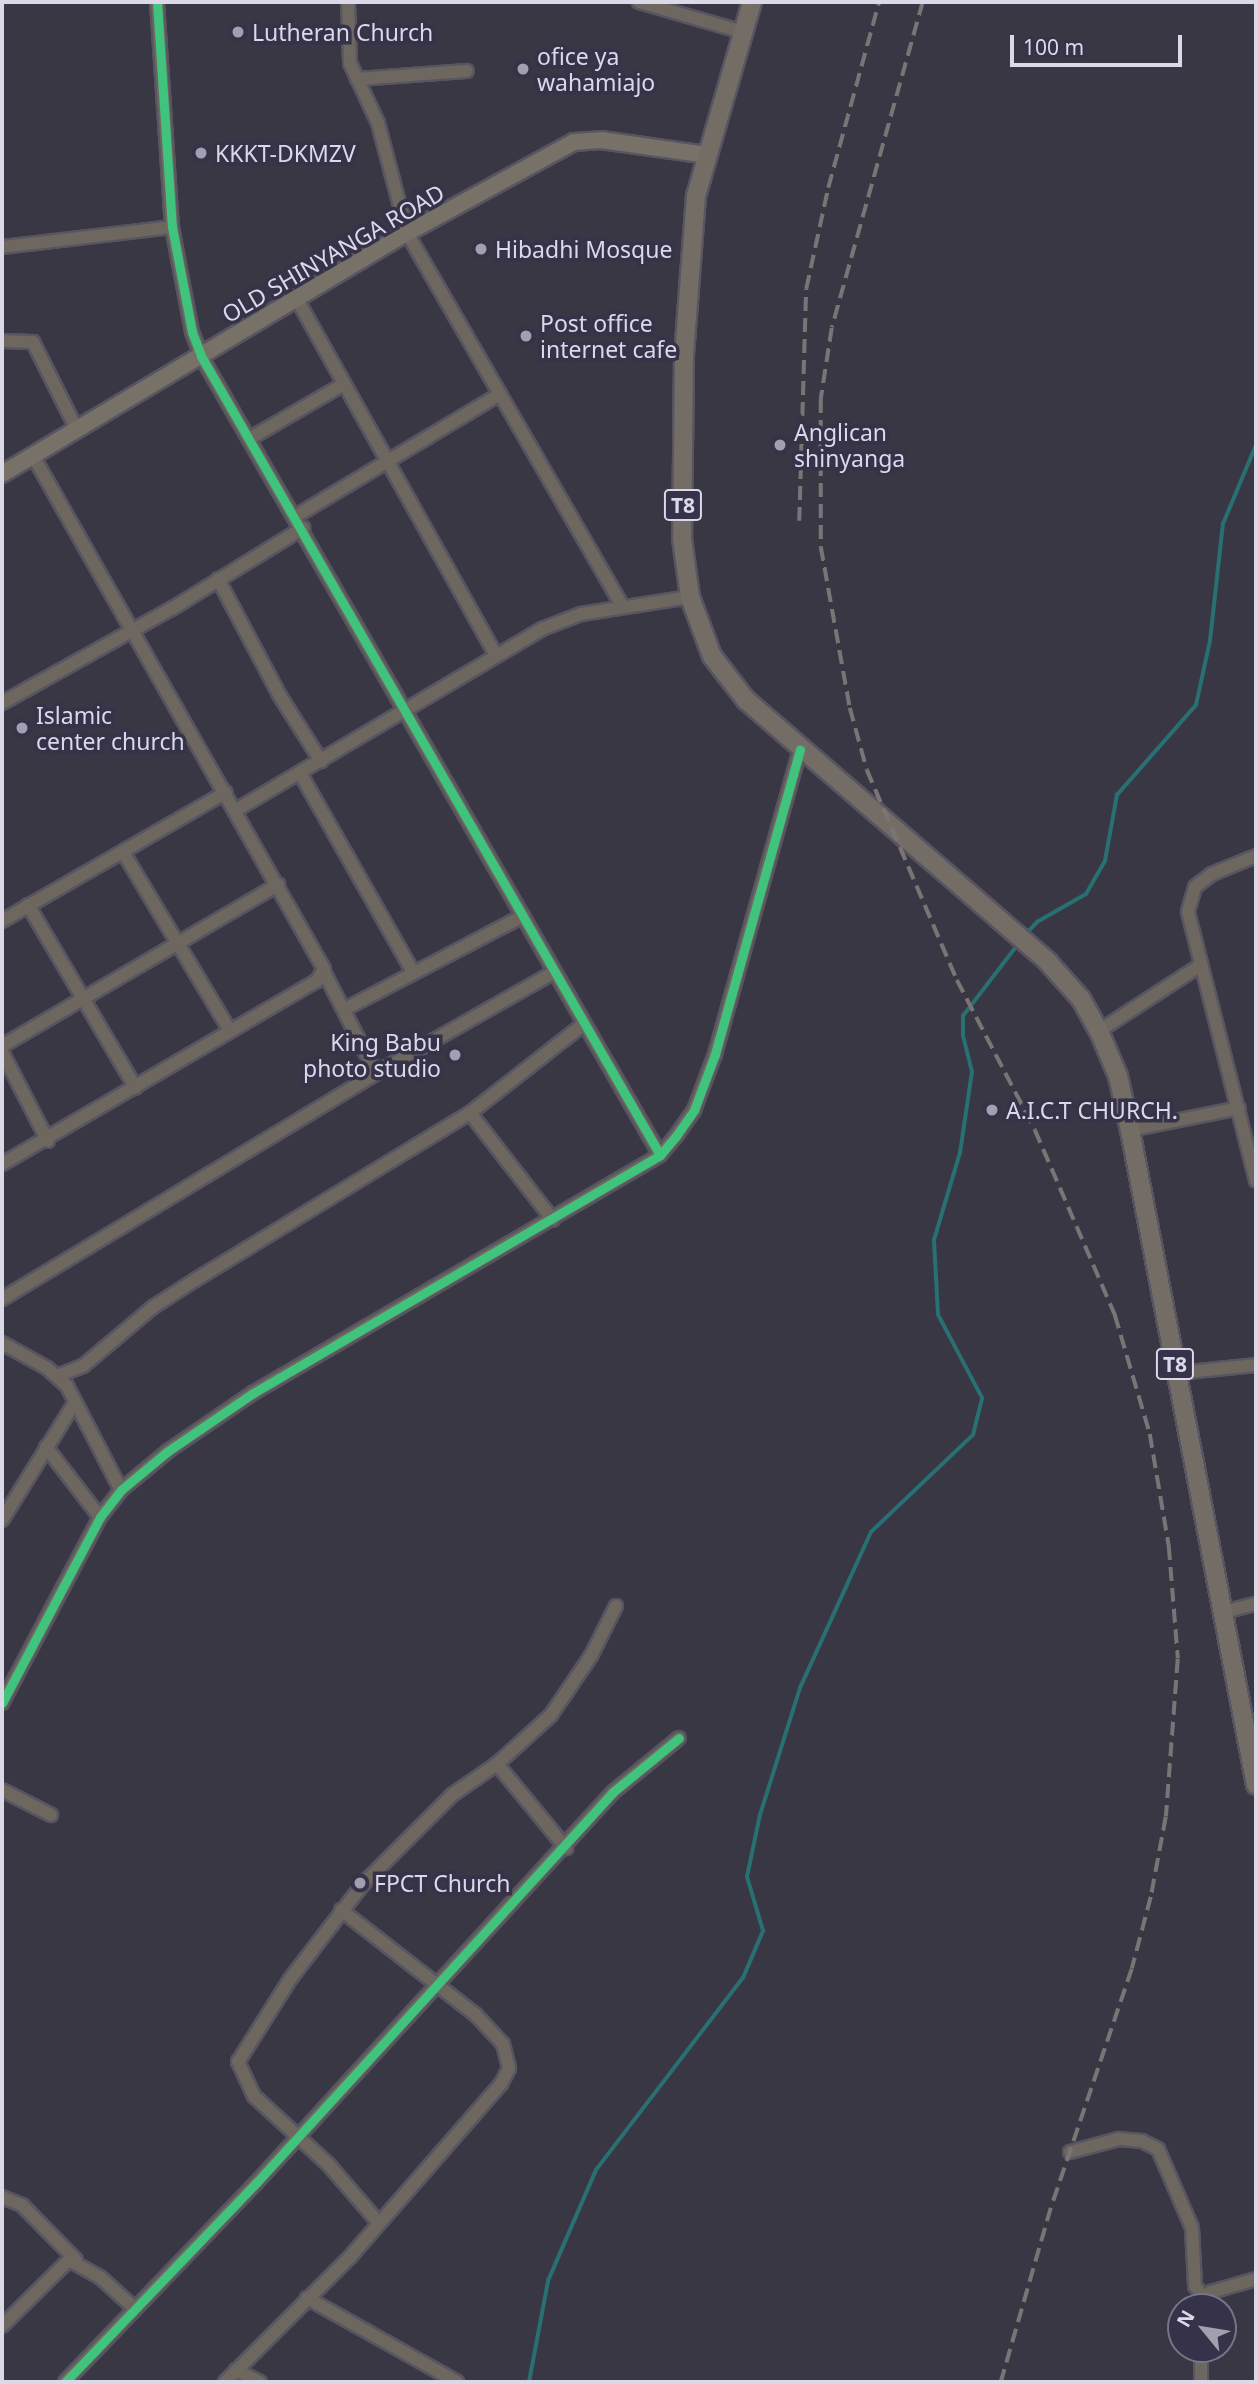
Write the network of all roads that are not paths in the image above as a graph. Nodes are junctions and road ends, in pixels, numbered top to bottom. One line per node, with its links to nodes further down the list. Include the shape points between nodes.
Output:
1 (157, 2): 9 (street)
2 (348, 2): 7 (street, via 347,41)
3 (639, 2): 5 (street)
4 (751, 2): 5 (highway, T8)
5 (743, 32): 8 (highway, T8)
6 (467, 71): 7 (street)
7 (358, 79): 10 (street, via 378,123)
8 (706, 155): 10 (main road, OLD SHINYANGA ROAD, via 612,141 574,142); 25 (highway, T8, via 696,196 684,341 682,539)
9 (172, 227): 11 (street); 14 (street)
10 (407, 233): 12 (main road, OLD SHINYANGA ROAD); 16 (street)
11 (2, 247)
12 (298, 301): 14 (main road, OLD SHINYANGA ROAD); 15 (street)
13 (2, 341): 17 (street, via 33,342)
14 (201, 356): 17 (main road, OLD SHINYANGA ROAD); 18 (street)
15 (344, 384): 18 (street); 20 (street)
16 (500, 394): 20 (street); 26 (street)
17 (76, 428): 19 (main road, OLD SHINYANGA ROAD)
18 (248, 439): 22 (street)
19 (33, 456): 21 (main road, OLD SHINYANGA ROAD); 27 (street)
20 (386, 460): 22 (street); 28 (street)
21 (2, 474)
22 (296, 516): 23 (street)
23 (303, 528): 24 (street); 30 (street)
24 (218, 579): 27 (street); 32 (street, via 280,696)
25 (690, 597): 26 (street); 31 (highway, T8, via 712,656)
26 (622, 606): 28 (street, via 542,629)
27 (131, 632): 29 (street); 34 (street)
28 (496, 655): 30 (street)
29 (2, 703)
30 (407, 708): 32 (street); 40 (street)
31 (800, 750): 51 (highway, T8, via 1048,961 1081,999); 60 (street, via 715,1054 694,1110)
32 (321, 761): 33 (street)
33 (300, 773): 35 (street); 44 (street)
34 (226, 792): 35 (street); 36 (street)
35 (236, 810): 38 (street)
36 (123, 852): 39 (street); 42 (street)
37 (1256, 856): 43 (street, via 1212,874 1195,887 1188,912)
38 (278, 885): 42 (street); 45 (street, via 320,956)
39 (29, 905): 41 (street); 47 (street)
40 (523, 916): 44 (street); 46 (street)
41 (2, 921)
42 (175, 943): 47 (street); 50 (street)
43 (1199, 966): 51 (street); 56 (street)
44 (412, 970): 48 (street)
45 (324, 972): 48 (street); 50 (street, via 317,981)
46 (553, 973): 49 (street); 54 (street)
47 (82, 997): 52 (street); 55 (street)
48 (345, 1009): 54 (street)
49 (584, 1024): 57 (street); 60 (street)
50 (229, 1029): 55 (street)
51 (1099, 1031): 58 (highway, T8, via 1118,1076)
52 (2, 1046)
53 (2, 1052): 59 (street)
54 (376, 1073): 64 (street)
55 (136, 1088): 59 (street)
56 (1239, 1108): 58 (street); 62 (street)
57 (470, 1113): 63 (street); 68 (street, via 195,1280 153,1307 82,1366)
58 (1130, 1130): 67 (highway, T8)
59 (48, 1141): 61 (street)
60 (660, 1155): 63 (street)
61 (2, 1164)
62 (1256, 1181)
63 (552, 1220): 71 (street, via 253,1393 178,1443)
64 (2, 1299)
65 (2, 1343): 68 (street)
66 (1256, 1365): 67 (street)
67 (1177, 1373): 76 (highway, T8)
68 (57, 1376): 69 (street)
69 (74, 1404): 70 (street); 71 (street)
70 (46, 1447): 72 (street); 73 (street)
71 (121, 1490): 72 (street)
72 (100, 1517): 77 (street)
73 (2, 1520)
74 (1256, 1604): 76 (street)
75 (616, 1606): 80 (street, via 575,1684 551,1715)
76 (1223, 1612): 79 (highway, T8)
77 (2, 1703)
78 (679, 1738): 84 (street, via 614,1792)
79 (1252, 1745): 81 (highway, T8)
80 (497, 1764): 84 (street); 85 (street, via 426,1820)
81 (1256, 1785)
82 (2, 1790): 83 (street)
83 (51, 1815)
84 (566, 1848): 86 (street)
85 (341, 1910): 86 (street); 87 (street, via 238,2062 254,2096)
86 (436, 1982): 87 (street); 90 (street, via 494,2033 509,2057 509,2068 501,2084)
87 (297, 2135): 90 (street); 96 (street)
88 (1070, 2152): 93 (street, via 1119,2139 1158,2148 1192,2228)
89 (2, 2197): 91 (street, via 22,2205)
90 (379, 2223): 95 (street)
91 (76, 2260): 96 (street); 97 (street, via 61,2265)
92 (1256, 2279): 94 (street)
93 (1199, 2293)
94 (1214, 2293)
95 (307, 2298): 99 (street); 103 (street)
96 (133, 2307): 100 (street)
97 (2, 2326)
98 (1201, 2363): 104 (street)
99 (236, 2370): 101 (street); 102 (street)
100 (65, 2382)
101 (225, 2382)
102 (260, 2382)
103 (457, 2382)
104 (1201, 2382)

